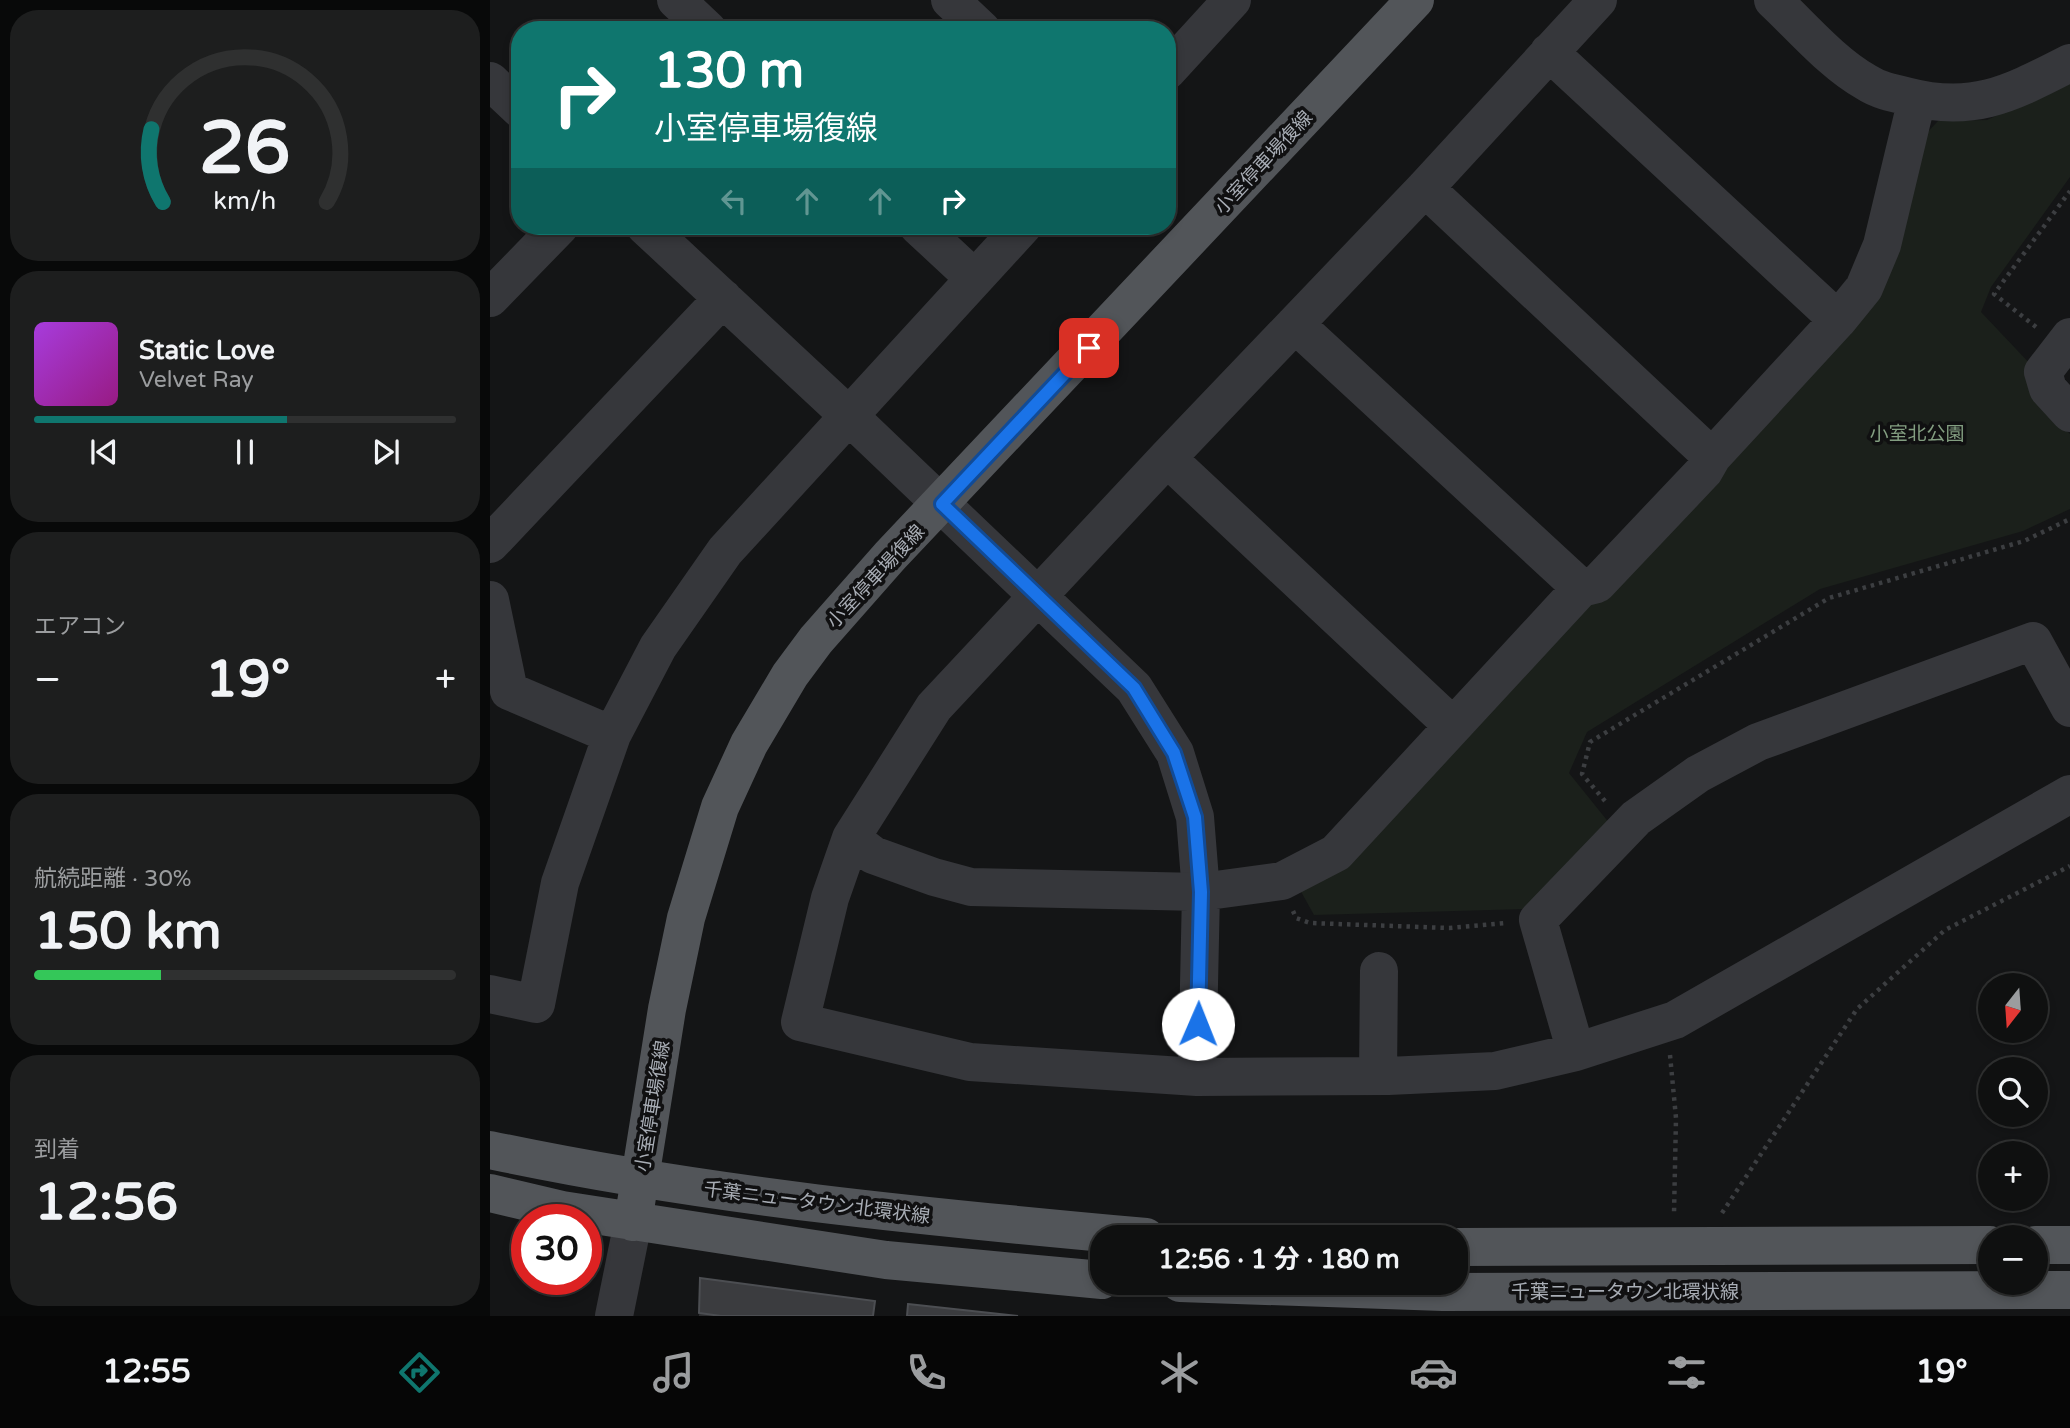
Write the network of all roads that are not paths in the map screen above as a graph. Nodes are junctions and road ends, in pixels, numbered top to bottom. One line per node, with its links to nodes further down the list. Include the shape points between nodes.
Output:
1 (676, 0): 7 (street)
2 (950, 0): 8 (street)
3 (1415, 0): 30 (main road, 小室停車場復線)
4 (1598, 0): 9 (street)
5 (1773, 0): 13 (street, via 1847,69 1884,91)
6 (1229, 1): 10 (street)
7 (698, 21)
8 (972, 21)
9 (1549, 52): 15 (street); 23 (street)
10 (1176, 61)
11 (2070, 64): 13 (street, via 1978,102)
12 (490, 81): 14 (street)
13 (1917, 99): 23 (street, via 1882,245 1864,288)
14 (511, 101)
15 (1425, 188): 24 (street); 28 (street)
16 (551, 235): 22 (street)
17 (655, 235): 21 (street)
18 (928, 235): 20 (street)
19 (1015, 235): 20 (street)
20 (974, 278): 27 (street)
21 (723, 298): 27 (street); 31 (street)
22 (490, 299)
23 (1839, 320): 28 (street)
24 (1295, 324): 29 (street); 32 (street)
25 (2066, 342): 26 (street, via 2043,373 2048,389)
26 (2070, 413)
27 (849, 416): 30 (street); 37 (street, via 725,551 658,647)
28 (1712, 457): 32 (street, via 1597,584)
29 (1167, 458): 33 (street); 36 (street)
30 (942, 504): 33 (street); 47 (main road, 小室停車場復線, via 890,556 790,675 749,744 720,807 686,918)
31 (490, 544)
32 (1581, 588): 36 (street)
33 (1038, 596): 39 (street, via 934,707); 40 (street, via 1134,688 1174,753 1195,817)
34 (490, 600): 37 (street, via 509,691)
35 (2070, 708): 43 (street, via 2033,641 1758,741 1698,774 1636,818 1538,920)
36 (1453, 726): 40 (street, via 1336,853 1282,881)
37 (612, 735): 42 (street, via 560,883 536,1004)
38 (2070, 794): 43 (street, via 1667,1023)
39 (851, 838): 40 (street, via 873,855 971,887); 45 (street, via 830,898 800,1022 970,1062)
40 (1201, 892): 45 (street)
41 (1379, 971): 44 (street)
42 (490, 994)
43 (1576, 1052): 44 (street, via 1495,1071)
44 (1378, 1076): 45 (street)
45 (1197, 1077)
46 (490, 1150): 47 (main road, 千葉ニュータウン北環状線)
47 (640, 1178): 49 (main road, 小室停車場復線); 50 (main road, 千葉ニュータウン北環状線, via 886,1213)
48 (490, 1193): 49 (main road)
49 (633, 1222): 55 (main road, via 886,1259); 59 (street)
50 (1090, 1232)
51 (1978, 1245): 54 (main road)
52 (2048, 1245): 53 (main road)
53 (2070, 1245)
54 (1468, 1247)
55 (1090, 1279)
56 (2070, 1290): 58 (main road, 千葉ニュータウン北環状線)
57 (1468, 1293): 58 (main road, 千葉ニュータウン北環状線)
58 (1690, 1303)
59 (614, 1316)

